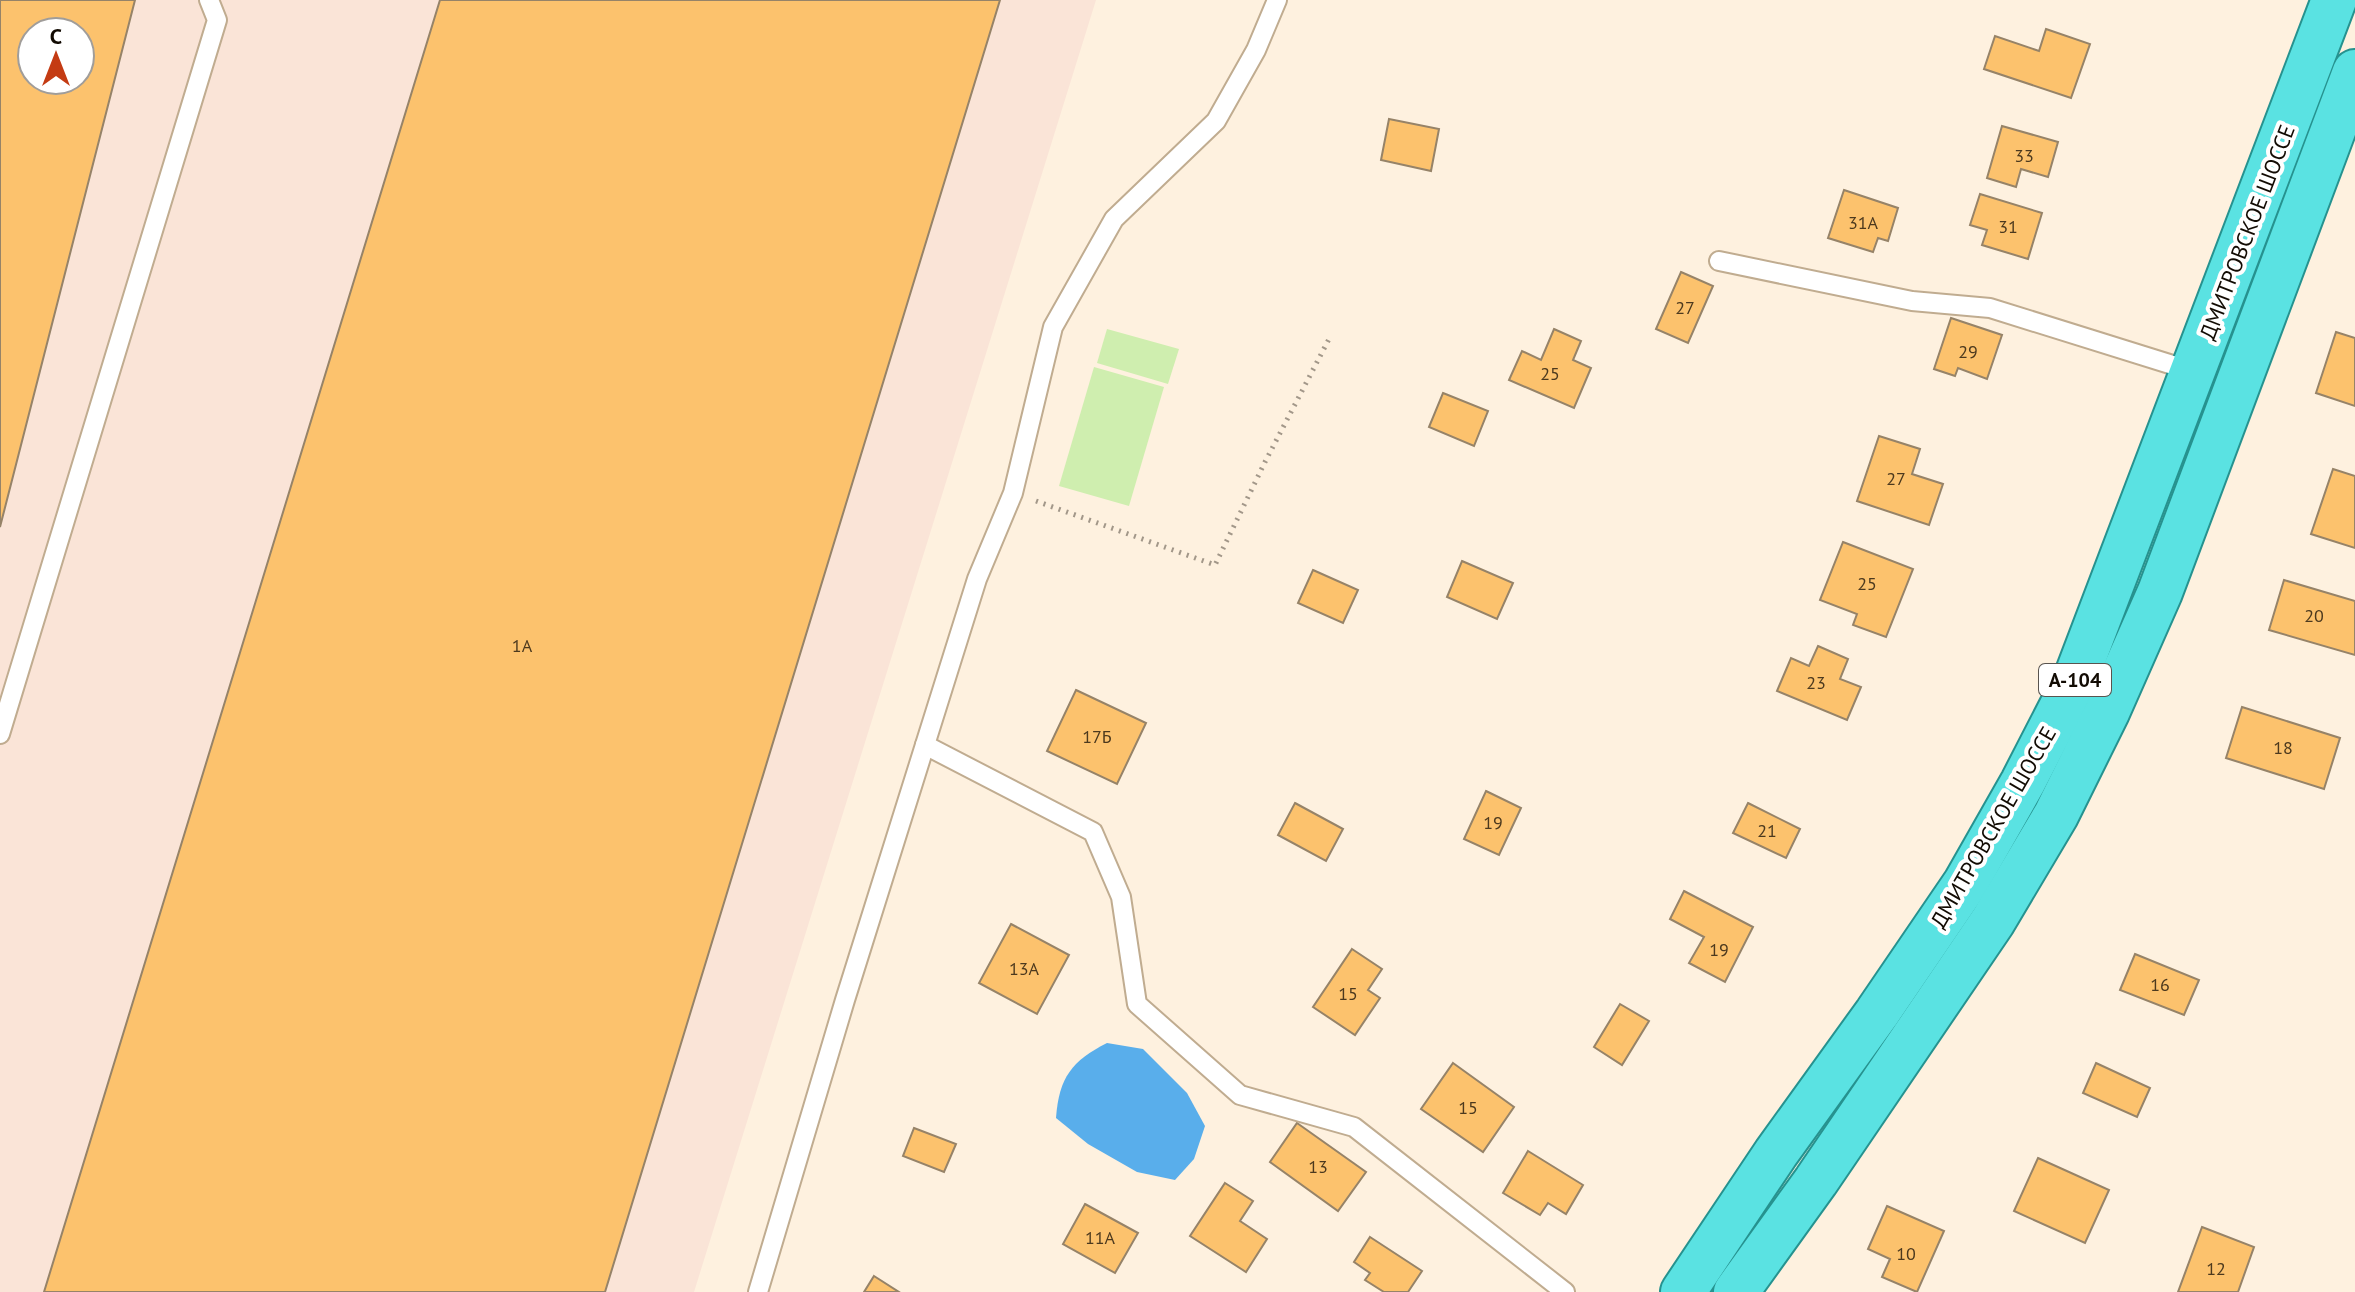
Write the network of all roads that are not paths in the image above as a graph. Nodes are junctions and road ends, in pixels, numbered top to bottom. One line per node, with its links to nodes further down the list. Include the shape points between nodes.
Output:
1 (209, 0): 7 (lane, via 217,20)
2 (1277, 0): 8 (lane, via 1216,121 1114,219 1053,327 1013,493 977,579)
3 (2334, 0): 6 (highway, ДМИТРОВСКОЕ ШОССЕ / А-104)
4 (2355, 72): 12 (highway, ДМИТРОВСКОЕ ШОССЕ / А-104, via 2160,592 2056,815 1986,932)
5 (1719, 261): 6 (lane, via 1912,301 1990,308)
6 (2195, 372): 11 (highway, ДМИТРОВСКОЕ ШОССЕ / А-104, via 2074,683 2023,782 1965,884)
7 (0, 734)
8 (925, 745): 9 (lane); 10 (lane, via 1093,832 1121,897 1137,1004 1240,1095 1354,1127)
9 (758, 1292)
10 (1565, 1292)
11 (1683, 1292)
12 (1736, 1292)

